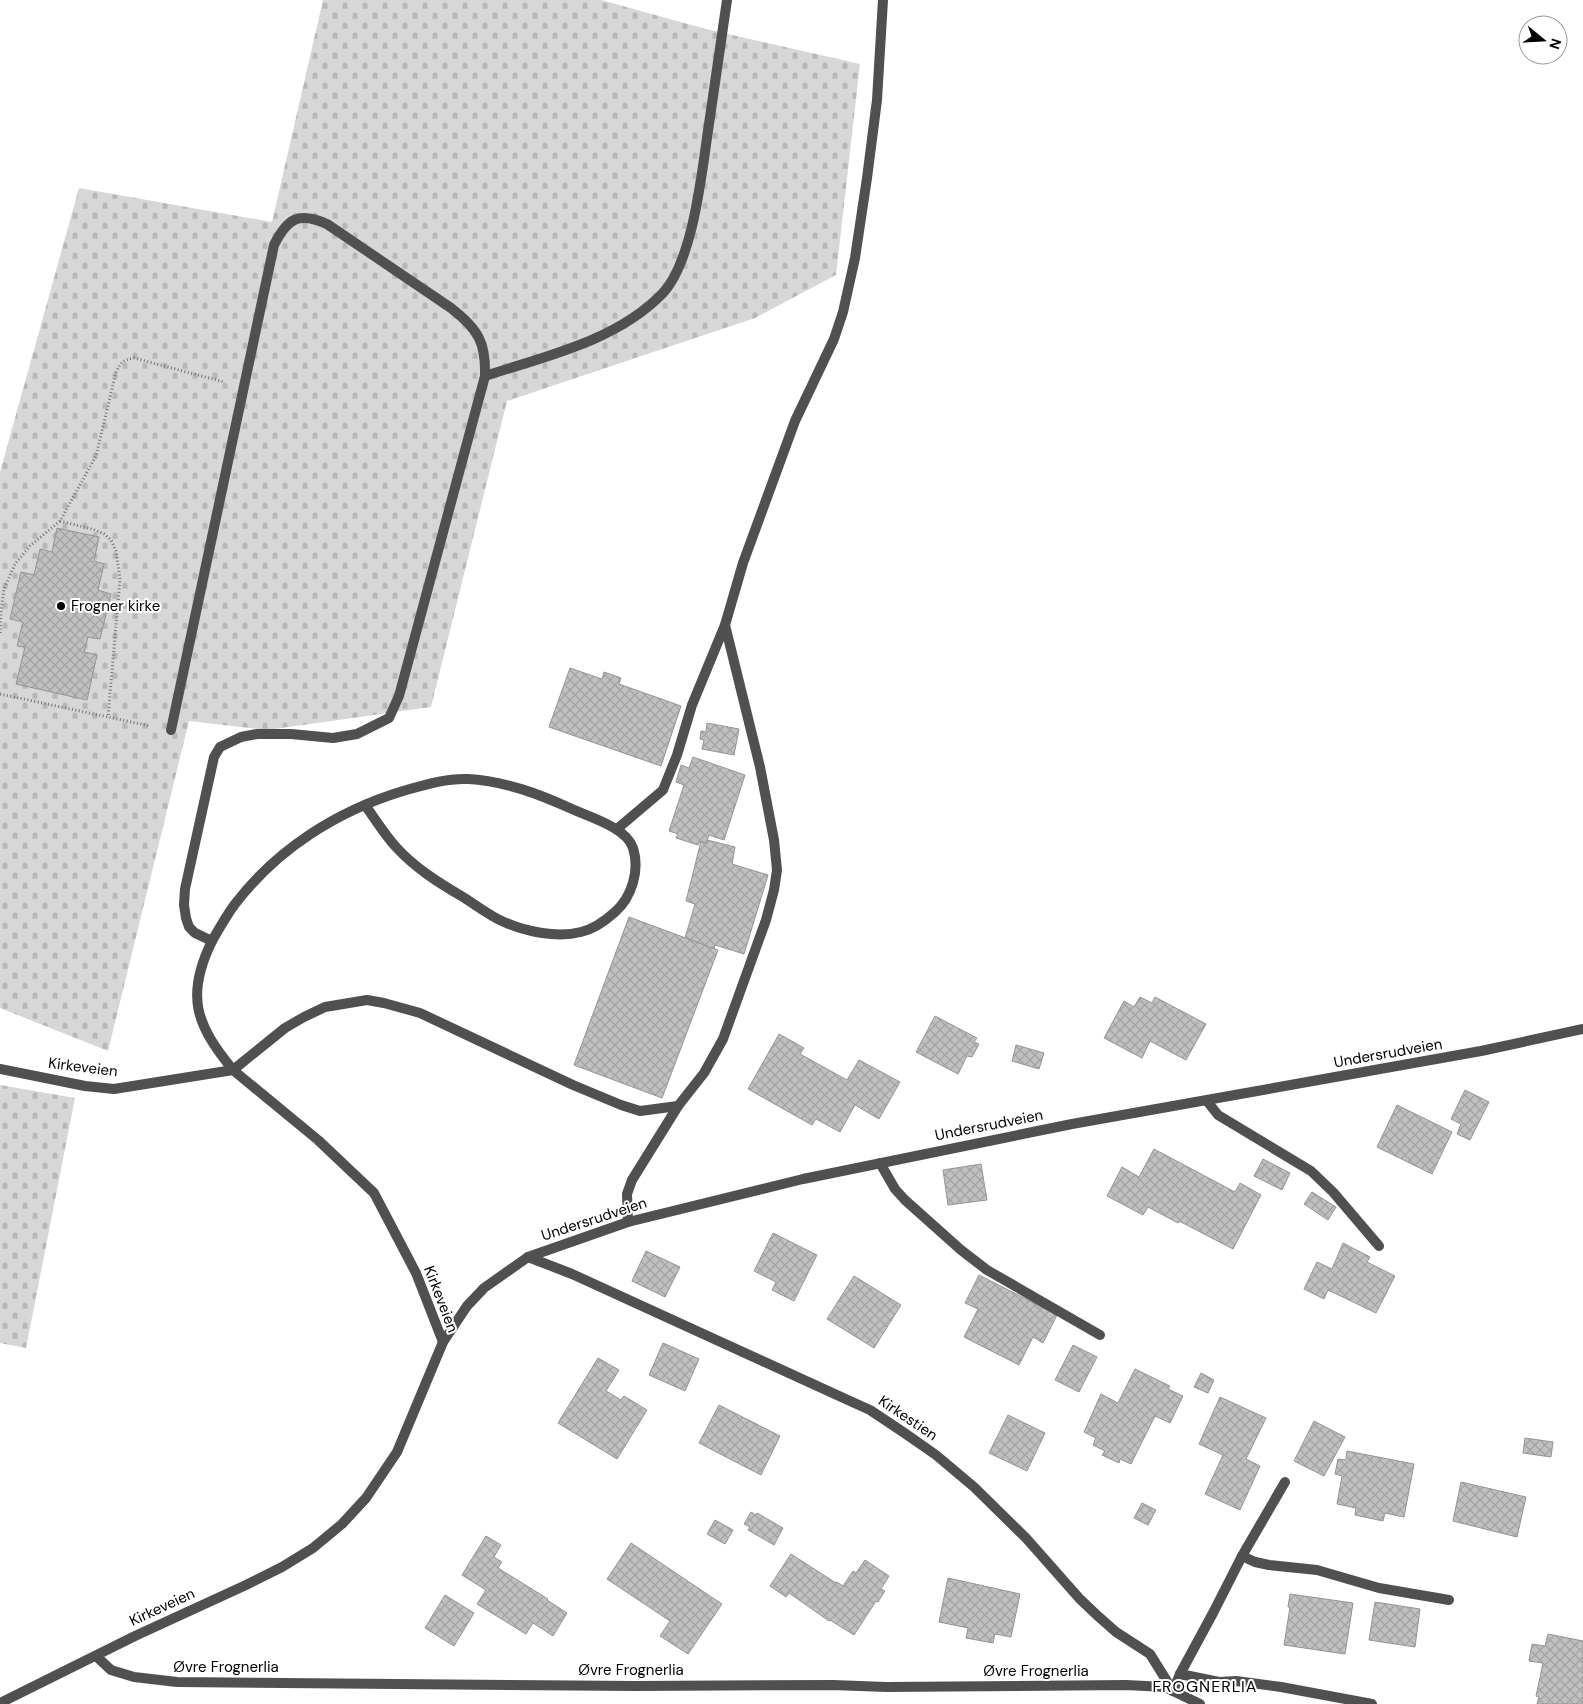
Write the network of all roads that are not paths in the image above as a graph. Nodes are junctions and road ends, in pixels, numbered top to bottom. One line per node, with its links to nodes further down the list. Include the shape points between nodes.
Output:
1 (727, 0): 3 (street, via 696,207 676,272 663,293 610,332)
2 (883, 0): 4 (street, via 877,100 867,178 855,258 842,312 834,339 795,421 743,563)
3 (485, 376): 5 (street, via 483,347 468,321 451,308 327,224 304,217 296,218 284,227 274,246); 8 (street, via 399,696 388,718 357,734 333,738 291,734 241,737 220,747 214,757 184,905 189,927)
4 (725, 625): 7 (street, via 692,705 663,790); 13 (street, via 760,767 777,870 766,920 723,1039 704,1073)
5 (171, 730)
6 (365, 805): 7 (street, via 430,783 466,779 505,784 538,795); 7 (street, via 396,848 429,877 503,922 538,933 581,932 602,923 618,909 632,885 636,856 633,845); 8 (street, via 330,821 281,855 235,904)
7 (616, 829)
8 (212, 941): 11 (street, via 200,972 198,1012 215,1049)
9 (1583, 1030): 12 (street, Undersrudveien, via 1481,1052)
10 (0, 1069): 11 (street, Kirkeveien, via 114,1089)
11 (233, 1070): 13 (street, via 285,1028 304,1017 325,1007 367,1000 420,1013 621,1105 640,1111); 19 (street, Kirkeveien, via 318,1140 374,1194 416,1273)
12 (1207, 1101): 14 (street, Undersrudveien, via 1072,1124); 16 (street, via 1218,1114 1311,1171)
13 (678, 1106): 15 (street, via 632,1180 627,1194)
14 (880, 1163): 15 (street, Undersrudveien); 18 (street, via 905,1200 980,1265)
15 (628, 1222): 17 (street, Undersrudveien)
16 (1379, 1246)
17 (528, 1257): 19 (street, Undersrudveien, via 484,1288 467,1306); 25 (street, Kirkestien, via 850,1400 904,1432 1002,1513 1079,1598 1116,1632 1150,1654)
18 (1100, 1335)
19 (443, 1342): 23 (street, Kirkeveien, via 397,1452 366,1498 342,1524 313,1548 282,1567)
20 (1285, 1482): 21 (street)
21 (1242, 1556): 22 (street, via 1269,1565 1317,1570 1379,1588); 24 (street)
22 (1449, 1600)
23 (96, 1656): 25 (street, Øvre Frognerlia, via 111,1670 134,1677 177,1682 886,1687 1126,1685 1164,1687); 26 (street, Kirkeveien)
24 (1180, 1674): 25 (street); 28 (street, via 1219,1682 1281,1687)
25 (1173, 1691): 27 (street)
26 (0, 1703)
27 (1200, 1704)
28 (1372, 1704)

